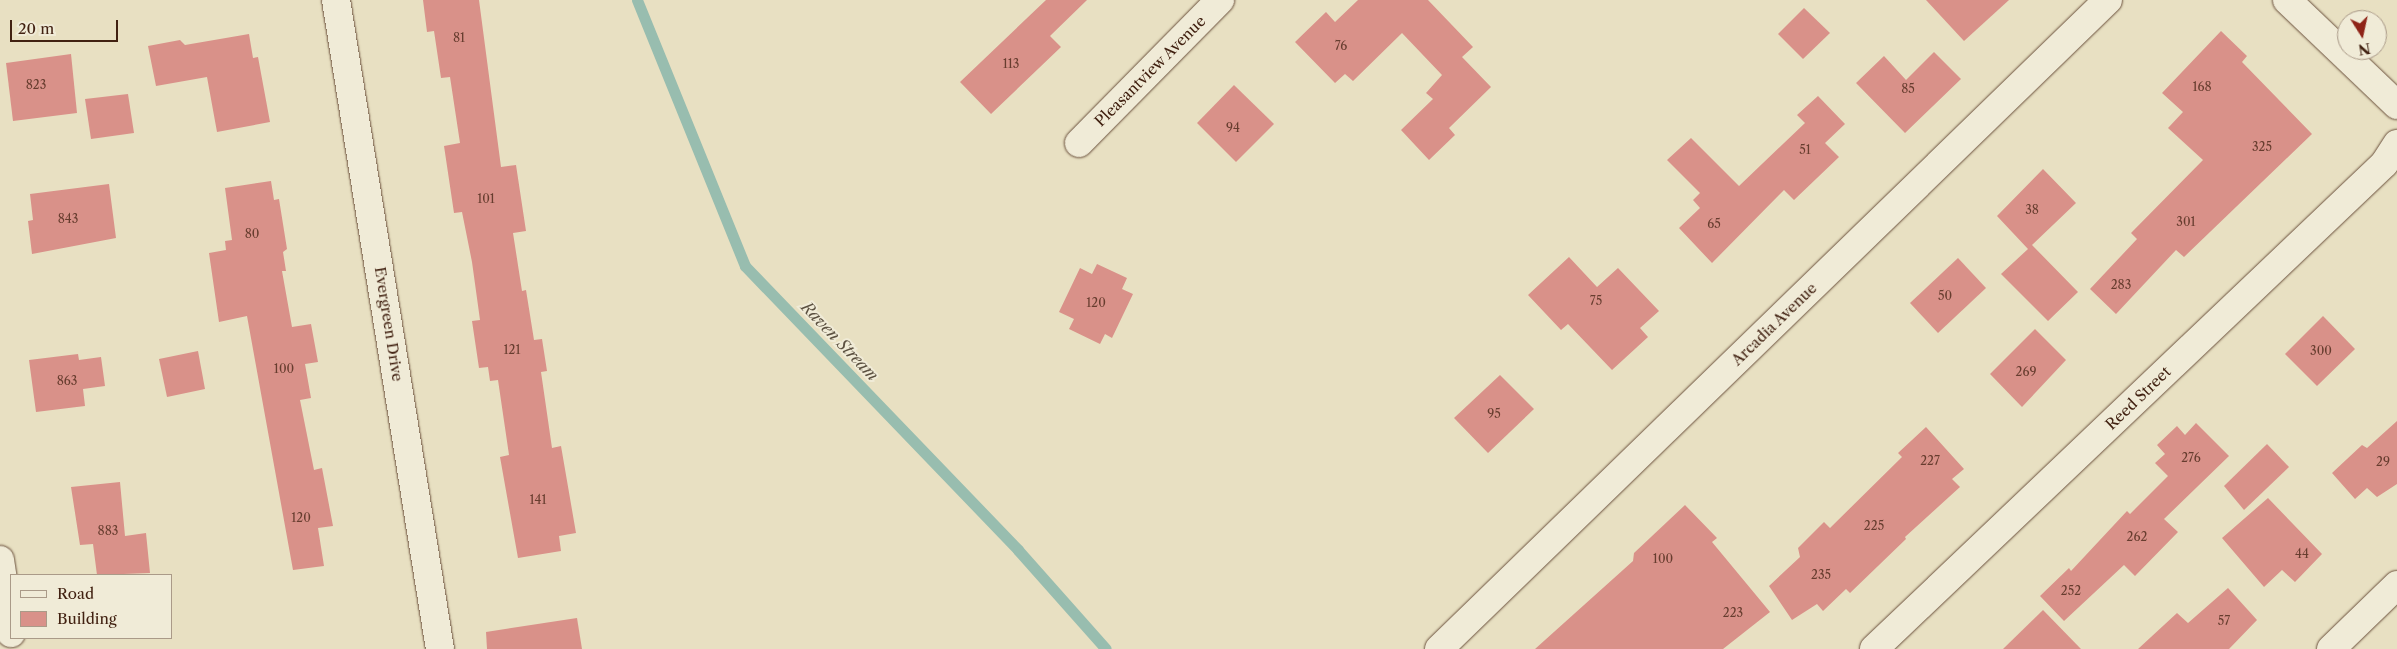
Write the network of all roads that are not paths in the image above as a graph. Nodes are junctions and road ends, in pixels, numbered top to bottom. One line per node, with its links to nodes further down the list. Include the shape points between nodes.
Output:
1 (336, 0): 11 (street, Evergreen Drive)
2 (1220, 0): 6 (street, Pleasantview Avenue)
3 (2108, 0): 12 (street, Arcadia Avenue)
4 (2287, 0): 5 (street)
5 (2397, 105)
6 (1079, 143)
7 (2397, 144): 13 (street, Reed Street, via 2384,164)
8 (0, 560): 10 (street)
9 (2397, 585): 14 (street)
10 (10, 626)
11 (440, 649)
12 (1439, 649)
13 (1874, 649)
14 (2331, 649)

